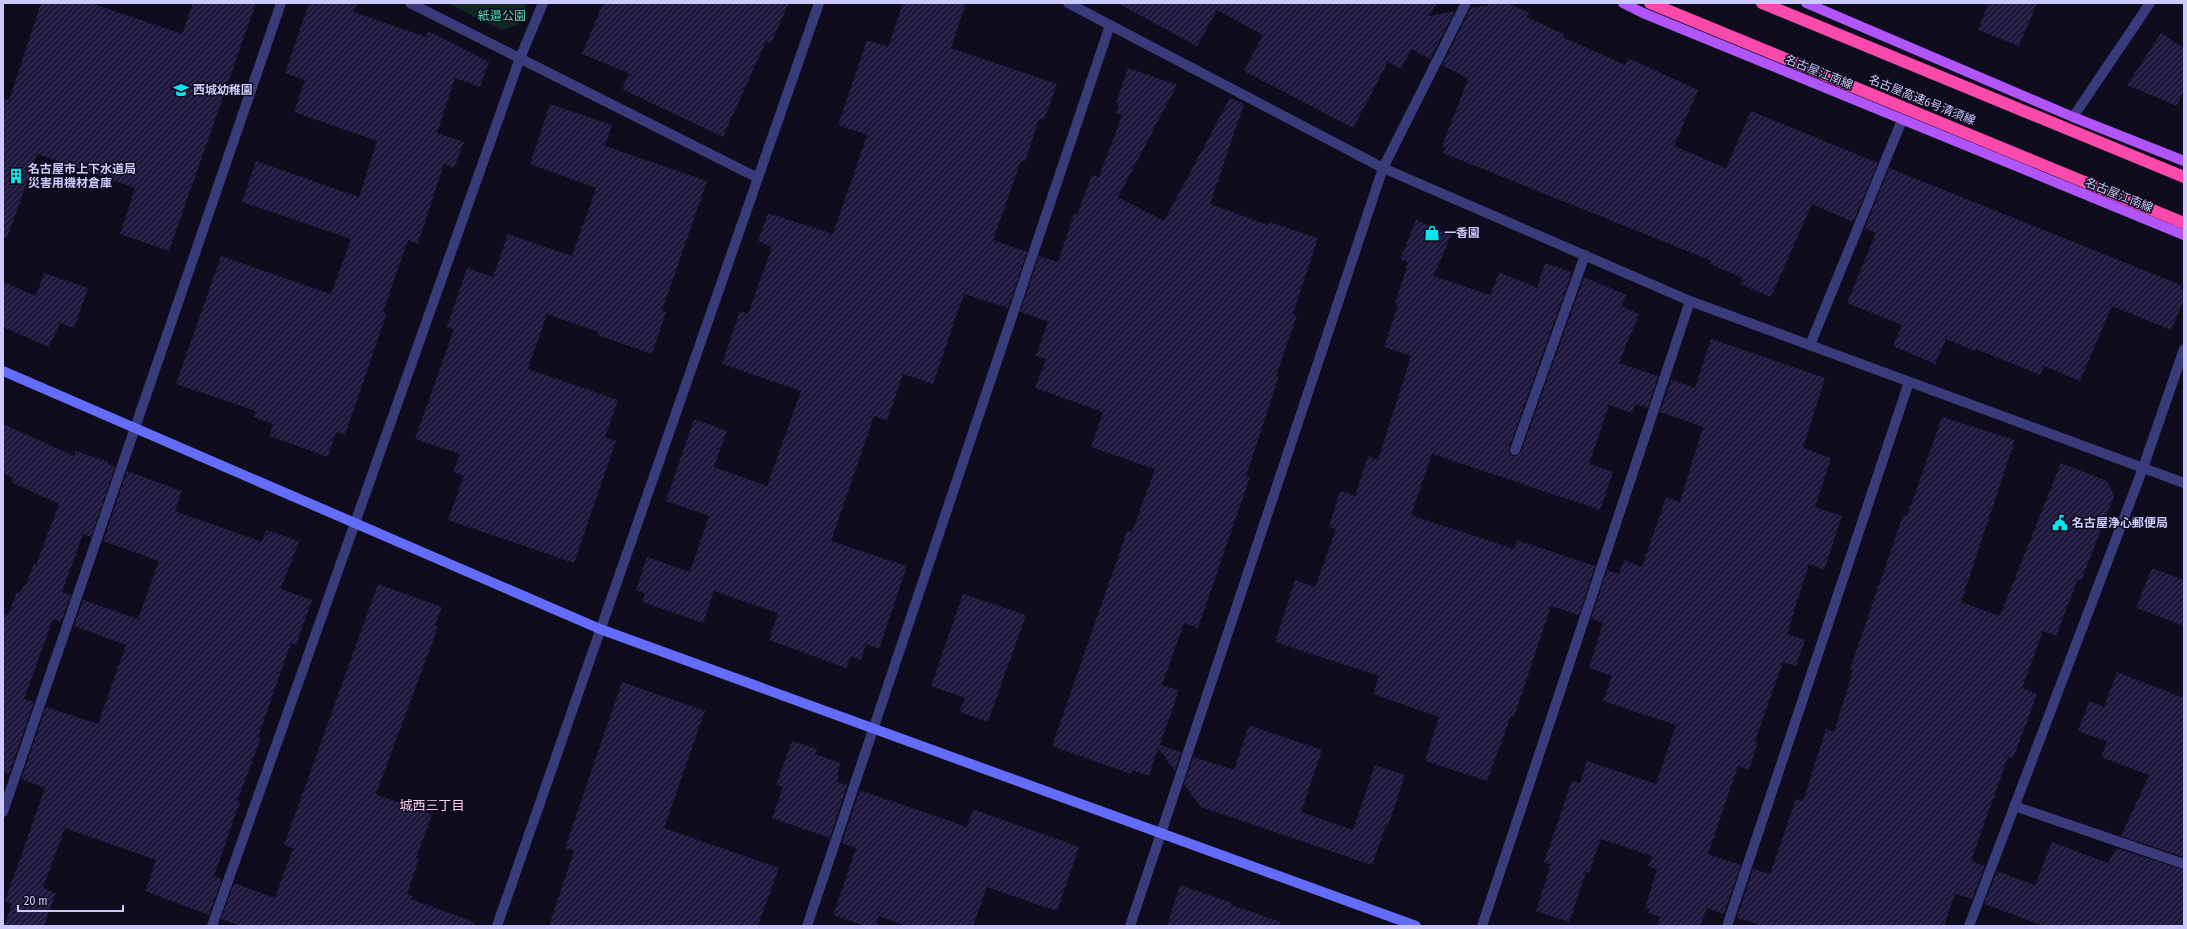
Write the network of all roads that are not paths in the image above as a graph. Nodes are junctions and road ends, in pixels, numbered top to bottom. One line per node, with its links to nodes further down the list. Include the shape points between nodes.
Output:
1 (281, 3): 28 (street)
2 (410, 3): 13 (street)
3 (543, 3): 13 (street)
4 (819, 3): 19 (street)
5 (1068, 3): 12 (street)
6 (1466, 3): 17 (street)
7 (1622, 3): 15 (main road, 名古屋江南線)
8 (1650, 3): 20 (highway, 名古屋高速6号清須線)
9 (1762, 3): 18 (highway)
10 (1806, 3): 14 (main road)
11 (2150, 3): 14 (street)
12 (1110, 25): 17 (street); 34 (street)
13 (520, 58): 19 (street); 32 (street)
14 (2073, 117): 16 (main road)
15 (1902, 120): 21 (main road, 名古屋江南線); 24 (street)
16 (2184, 161)
17 (1383, 168): 22 (street); 37 (street)
18 (2184, 177)
19 (758, 178): 33 (street)
20 (2184, 223)
21 (2184, 235)
22 (1585, 255): 23 (street); 29 (street)
23 (1690, 301): 24 (street); 44 (street)
24 (1810, 345): 27 (street)
25 (2184, 349): 30 (street)
26 (3, 371): 28 (street)
27 (1910, 382): 30 (street); 45 (street)
28 (136, 429): 32 (street); 36 (street)
29 (1515, 450)
30 (2143, 468): 31 (street); 35 (street)
31 (2184, 483)
32 (356, 524): 33 (street); 39 (street)
33 (600, 629): 34 (street); 40 (street)
34 (873, 728): 37 (street); 41 (street)
35 (2014, 806): 38 (street); 46 (street)
36 (3, 812)
37 (1161, 832): 42 (street); 43 (street)
38 (2184, 864)
39 (212, 926)
40 (497, 926)
41 (808, 926)
42 (1130, 926)
43 (1416, 926)
44 (1482, 926)
45 (1727, 926)
46 (1969, 926)

